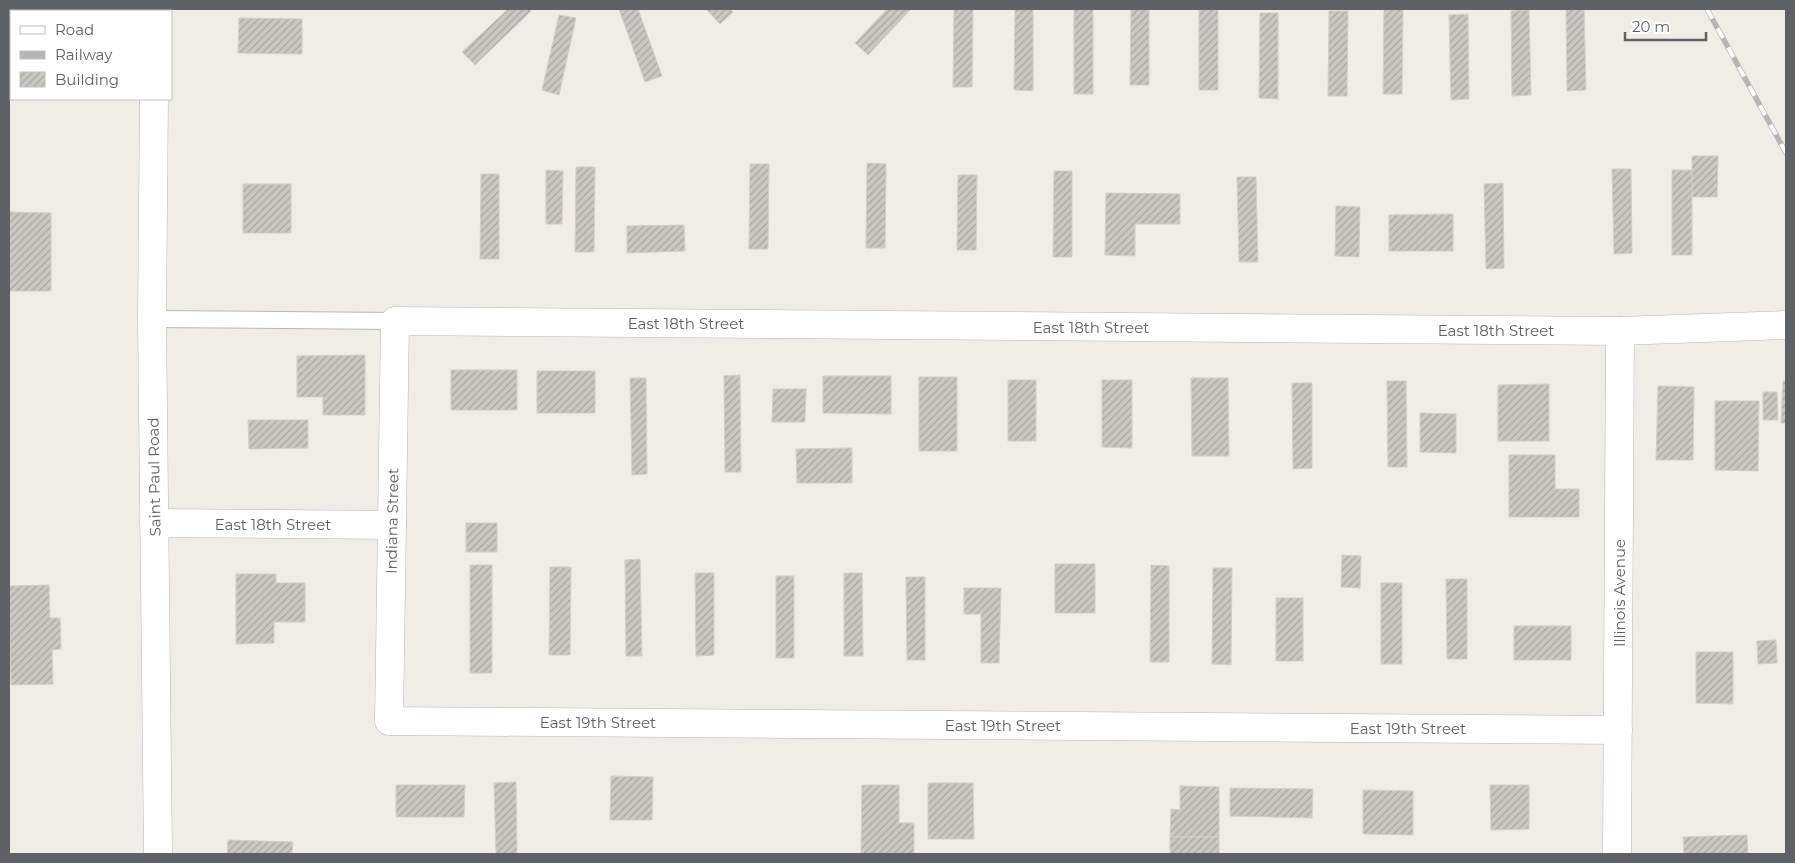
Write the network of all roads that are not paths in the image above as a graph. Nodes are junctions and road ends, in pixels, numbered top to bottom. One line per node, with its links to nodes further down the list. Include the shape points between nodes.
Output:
1 (154, 100): 2 (street, Saint Paul Road)
2 (152, 319): 3 (lane); 6 (street, Saint Paul Road)
3 (395, 321): 5 (street, East 18th Street); 7 (street, Indiana Street)
4 (1786, 325): 5 (street, East 18th Street)
5 (1620, 331): 9 (street, Illinois Avenue)
6 (154, 523): 7 (street, East 18th Street); 10 (street, Saint Paul Road)
7 (392, 525): 8 (street, Indiana Street)
8 (389, 721): 9 (street, East 19th Street)
9 (1618, 730): 11 (street, Illinois Avenue)
10 (158, 854)
11 (1617, 854)

